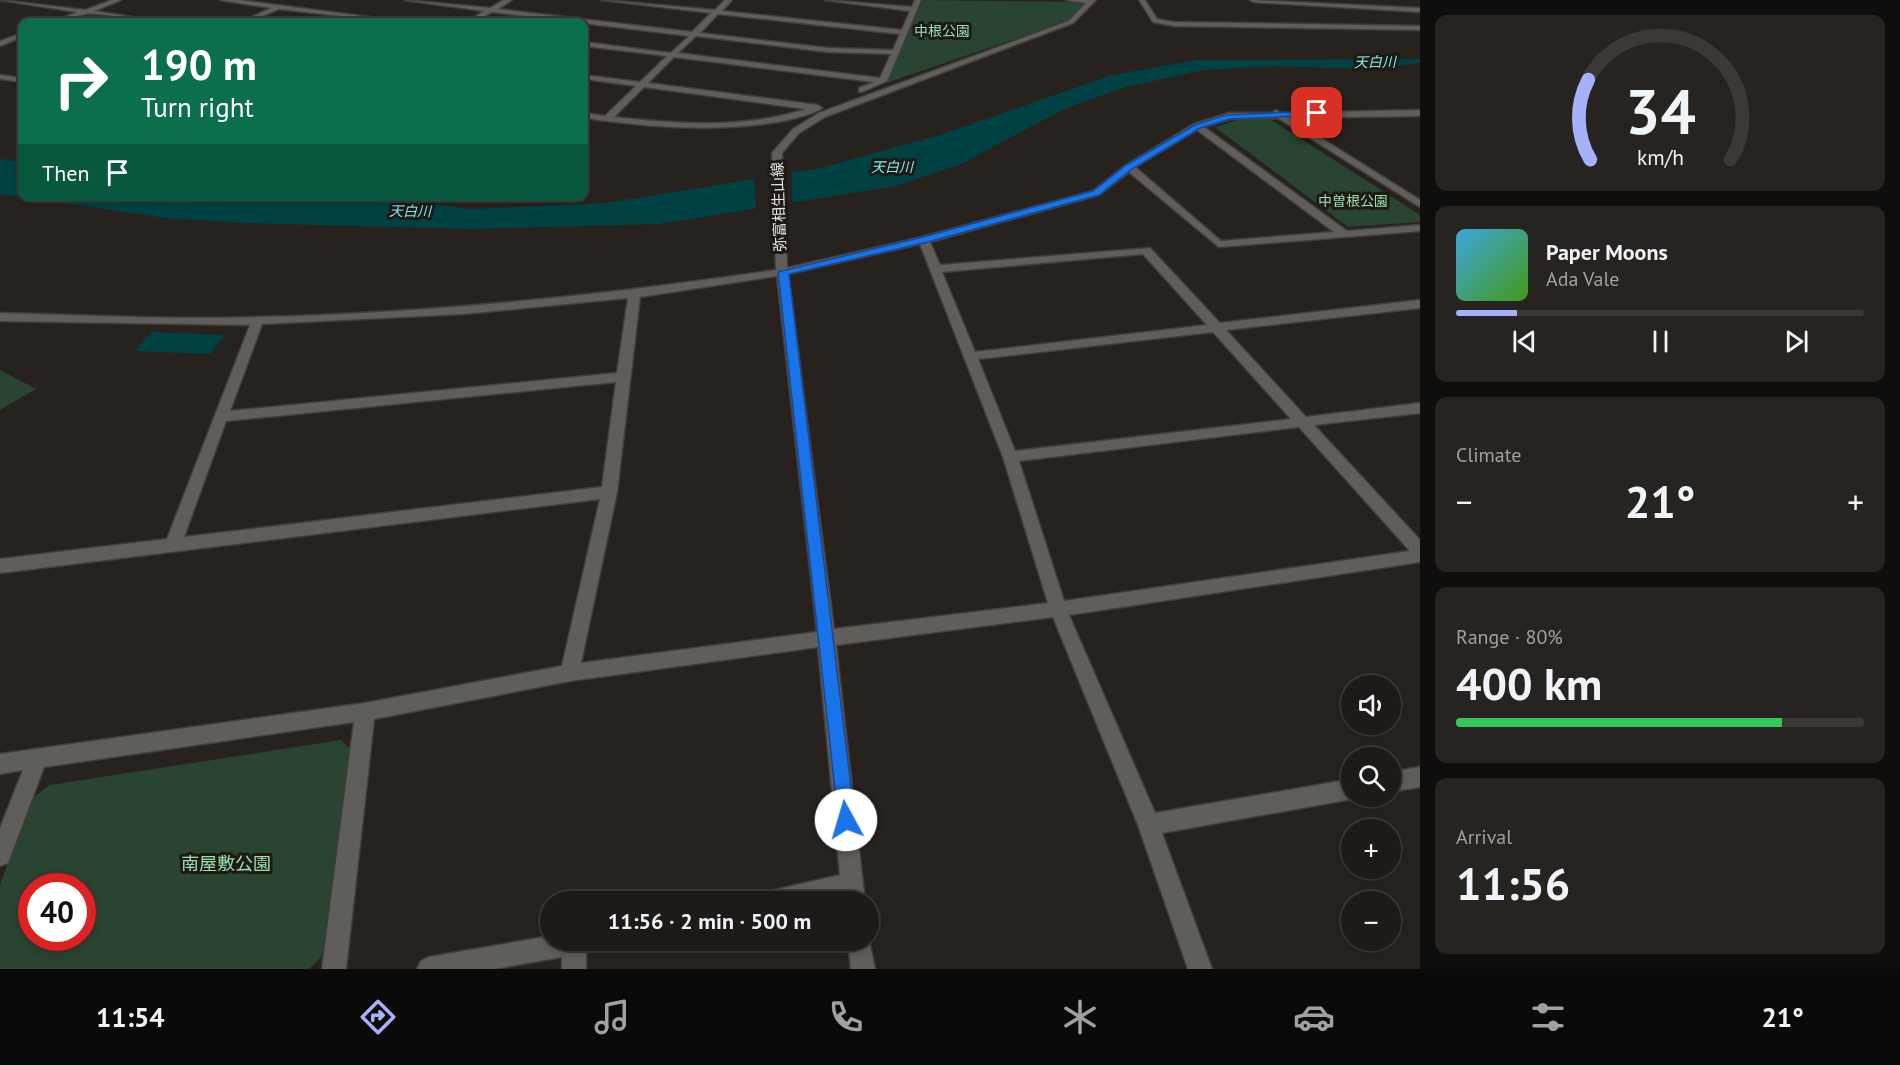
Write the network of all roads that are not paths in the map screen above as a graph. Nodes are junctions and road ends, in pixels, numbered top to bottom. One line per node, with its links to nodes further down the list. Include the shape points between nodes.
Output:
1 (1, 0): 20 (street)
2 (118, 0): 20 (street)
3 (223, 0): 16 (street)
4 (293, 0): 16 (street)
5 (407, 0): 18 (street)
6 (509, 0): 18 (street)
7 (605, 0): 22 (street)
8 (729, 0): 22 (street)
9 (828, 0): 17 (street)
10 (918, 0): 17 (street)
11 (1069, 0): 14 (street)
12 (1142, 0): 31 (street, via 1155,21)
13 (1253, 0): 15 (street)
14 (1093, 1): 56 (street, 弥富相生山線, via 1071,22 822,116 796,131 777,153)
15 (1310, 2): 19 (street); 21 (street)
16 (277, 7): 25 (street); 26 (street)
17 (913, 9): 33 (street)
18 (493, 10): 27 (street); 28 (street)
19 (1420, 10)
20 (88, 11): 23 (street); 24 (street)
21 (1320, 11)
22 (717, 12): 33 (street); 34 (street)
23 (68, 18)
24 (134, 18)
25 (253, 18)
26 (371, 18)
27 (478, 18)
28 (560, 18)
29 (1328, 19): 31 (street)
30 (588, 21): 34 (street)
31 (1336, 27): 32 (street)
32 (1420, 28)
33 (902, 32): 38 (street)
34 (694, 34): 38 (street, via 828,50); 39 (street)
35 (18, 37): 36 (street)
36 (0, 44)
37 (588, 44): 39 (street)
38 (893, 52): 43 (street)
39 (674, 54): 43 (street); 44 (street)
40 (0, 77): 42 (street)
41 (588, 78): 44 (street)
42 (18, 79)
43 (883, 81): 45 (street)
44 (642, 85): 45 (street); 49 (street)
45 (818, 108): 49 (street, via 794,118 719,125)
46 (1420, 112): 47 (street)
47 (1276, 113): 50 (street, via 1229,116); 52 (street)
48 (588, 117): 49 (street)
49 (607, 119)
50 (1197, 126): 51 (street); 54 (street)
51 (1129, 167): 54 (street, via 1219,244); 55 (street, via 1096,193)
52 (1420, 204)
53 (1420, 228): 54 (street)
54 (1343, 233)
55 (924, 240): 56 (street); 57 (street)
56 (782, 266): 58 (street); 75 (street, 弥富相生山線)
57 (937, 269): 62 (street, via 1146,250); 63 (street)
58 (634, 294): 61 (street, via 463,310); 64 (street)
59 (1420, 304): 62 (street)
60 (0, 317): 61 (street)
61 (257, 321): 66 (street)
62 (1216, 329): 63 (street); 67 (street)
63 (970, 356): 68 (street)
64 (624, 378): 66 (street); 69 (street)
65 (1420, 408): 67 (street)
66 (219, 417): 70 (street)
67 (1302, 422): 68 (street); 71 (street)
68 (1010, 458): 74 (street)
69 (609, 492): 70 (street); 76 (street)
70 (173, 545): 73 (street)
71 (1420, 551)
72 (1420, 556): 74 (street)
73 (0, 566)
74 (1058, 609): 75 (street); 83 (street)
75 (826, 639): 76 (street); 85 (street, 弥富相生山線)
76 (570, 673): 77 (street)
77 (365, 711): 78 (street); 89 (street)
78 (38, 758): 79 (street); 84 (street)
79 (0, 764)
80 (1420, 777): 81 (street)
81 (1401, 780)
82 (1341, 791): 83 (street)
83 (1149, 825): 93 (street)
84 (0, 855)
85 (853, 891)
86 (540, 950): 90 (street)
87 (580, 951): 91 (street)
88 (861, 951): 92 (street)
89 (334, 969)
90 (429, 969)
91 (574, 969)
92 (863, 969)
93 (1200, 969)

